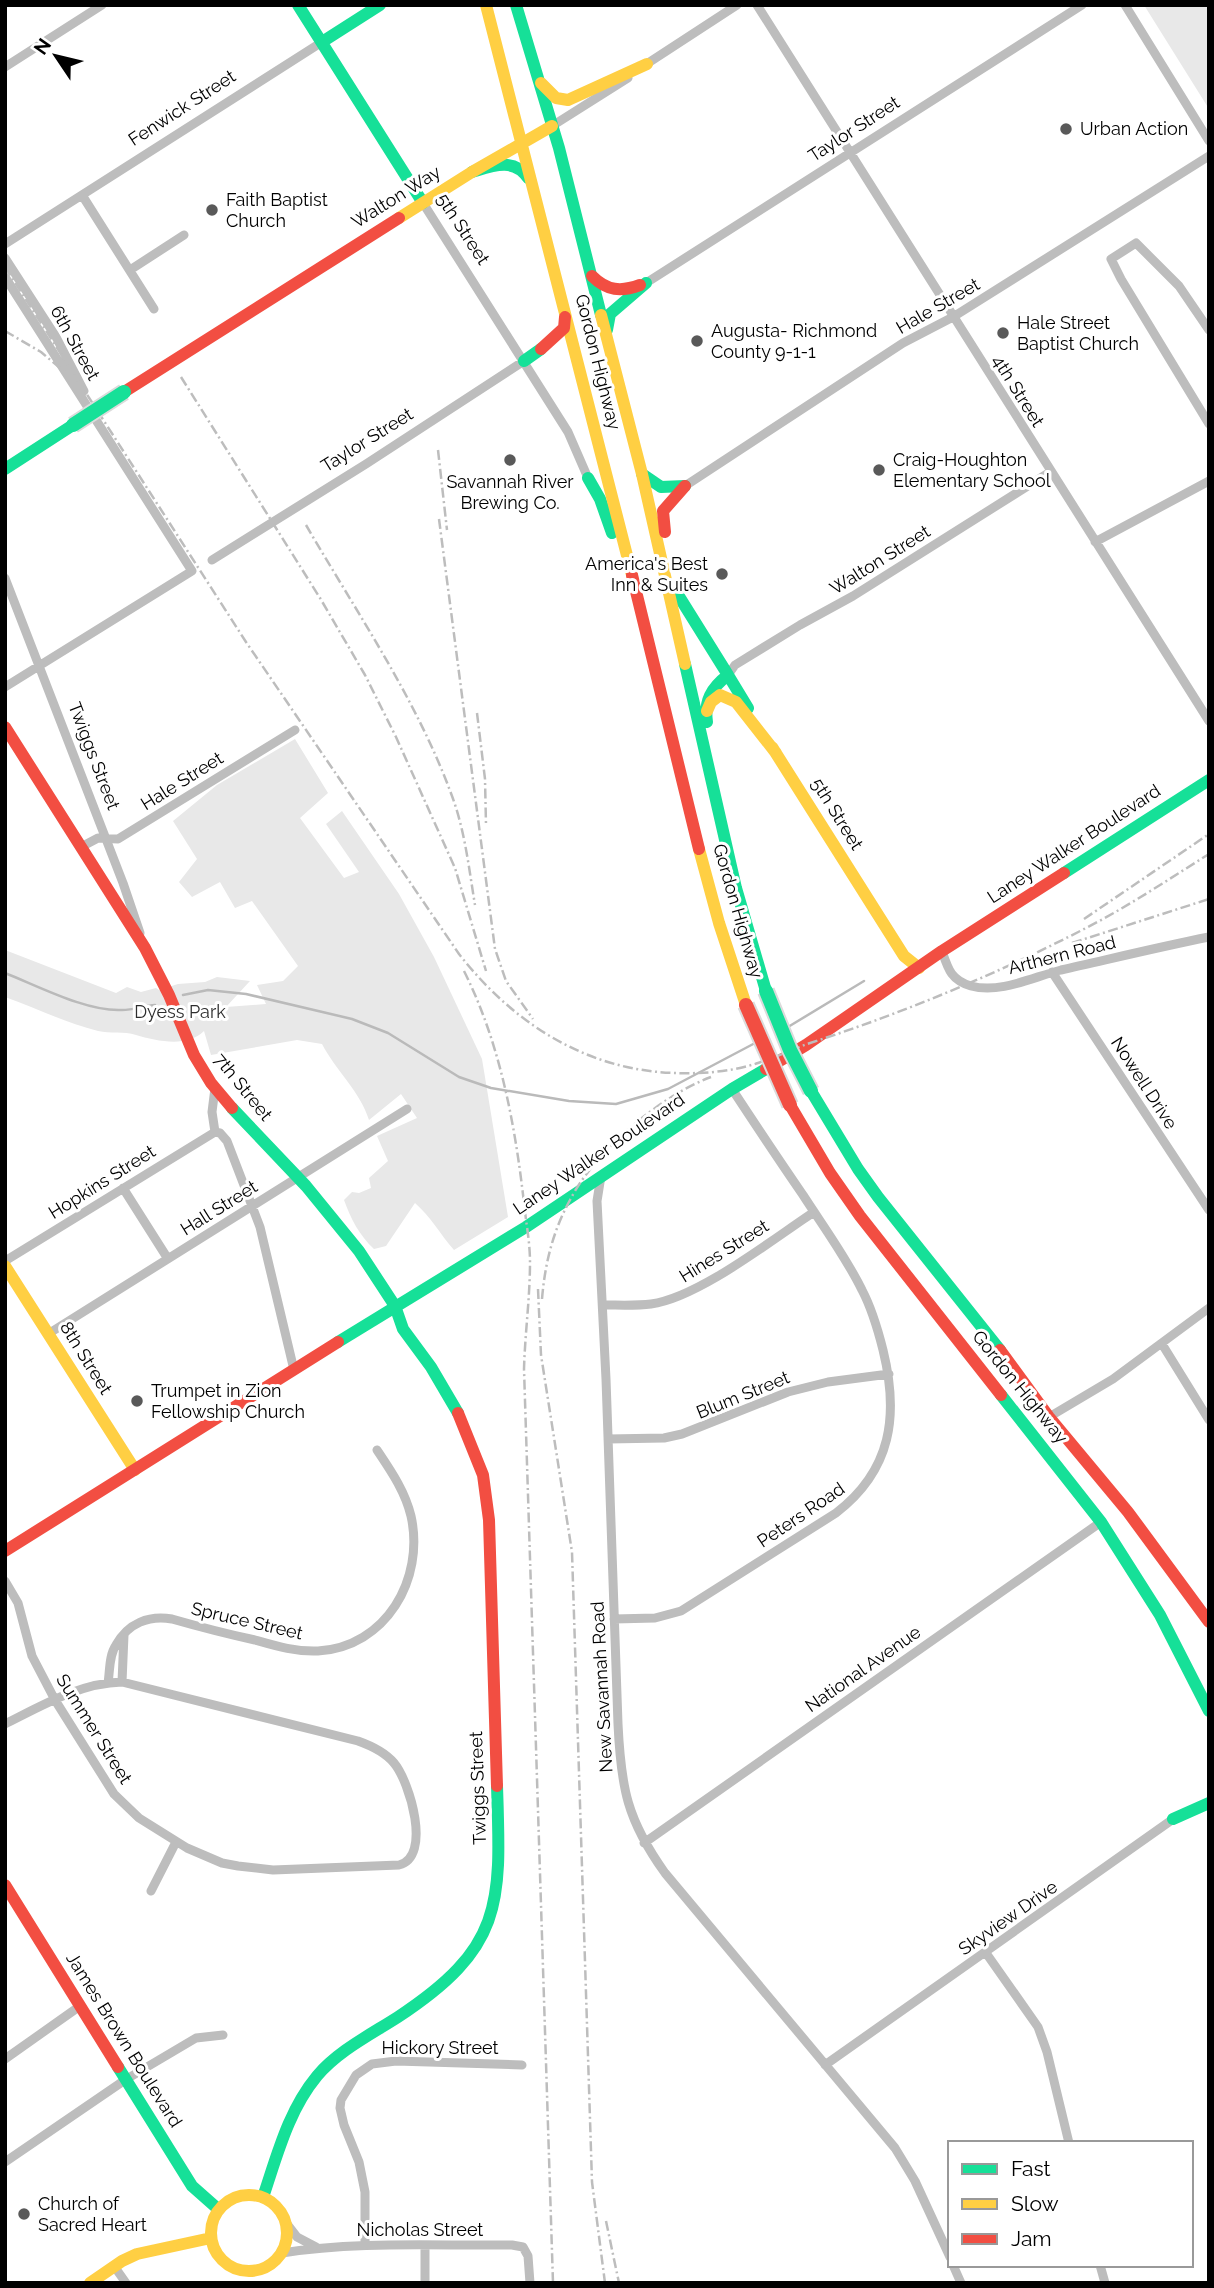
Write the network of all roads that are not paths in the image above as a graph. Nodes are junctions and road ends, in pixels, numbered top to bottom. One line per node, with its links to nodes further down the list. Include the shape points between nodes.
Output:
1 (102, 5): 12 (street)
2 (298, 5): 10 (main road, 5th Street)
3 (380, 5): 10 (main road, Fenwick Street)
4 (486, 5): 16 (main road, Gordon Highway)
5 (516, 5): 13 (main road, Gordon Highway)
6 (737, 5): 11 (street, Walton Way)
7 (757, 5): 17 (street, 4th Street)
8 (1082, 5): 17 (street, Taylor Street)
9 (1125, 5): 15 (street)
10 (322, 42): 21 (street, Fenwick Street); 22 (main road, 5th Street)
11 (647, 64): 13 (main road, via 568,100 552,95); 14 (street, Walton Way)
12 (5, 67)
13 (540, 82): 14 (main road, Gordon Highway)
14 (552, 126): 16 (main road, Walton Way); 27 (main road, Gordon Highway)
15 (1209, 141)
16 (521, 142): 19 (main road, Walton Way); 20 (main road, Gordon Highway)
17 (850, 154): 29 (street, Taylor Street); 32 (street, 4th Street)
18 (1209, 156): 32 (street, Hale Street)
19 (471, 172): 20 (main road, via 517,165 526,172); 22 (main road, Walton Way)
20 (533, 190): 30 (main road, Gordon Highway)
21 (82, 195): 24 (street, Fenwick Street); 26 (street)
22 (423, 203): 36 (street, 5th Street); 40 (main road, Walton Way, bridge)
23 (184, 236): 26 (street)
24 (5, 244)
25 (5, 258): 39 (street, 6th Street, via 56,337)
26 (130, 270): 31 (street)
27 (591, 276): 29 (main road, via 615,292); 34 (main road, Gordon Highway)
28 (5, 278): 39 (street, 6th Street)
29 (646, 283): 34 (main road, via 610,314)
30 (564, 307): 35 (main road, Taylor Street, via 564,328); 37 (main road, Gordon Highway)
31 (154, 309)
32 (953, 317): 41 (street, 4th Street); 45 (street, Hale Street, via 904,343)
33 (1209, 330): 38 (street, via 1179,286 1136,243 1111,260)
34 (607, 336): 42 (main road, Gordon Highway)
35 (541, 349): 36 (main road, Taylor Street); 37 (main road, via 565,352)
36 (524, 361): 43 (street, 5th Street, via 568,432); 47 (street, Taylor Street)
37 (581, 373): 51 (main road, Gordon Highway)
38 (1209, 424)
39 (113, 445): 53 (street, 6th Street, via 192,571)
40 (5, 468)
41 (1050, 472): 46 (street, 4th Street); 54 (street, Walton Street, via 735,665)
42 (642, 474): 45 (main road, via 661,487); 48 (main road, Gordon Highway)
43 (588, 478): 51 (main road)
44 (1209, 481): 46 (street)
45 (685, 486): 50 (main road, via 662,515)
46 (1095, 542): 57 (street, 4th Street)
47 (212, 560)
48 (666, 575): 50 (main road, 5th Street); 52 (main road, Gordon Highway)
49 (5, 578): 53 (street, Twiggs Street)
50 (675, 590): 52 (main road); 54 (main road, 5th Street)
51 (642, 615): 94 (main road, Gordon Highway, bridge, via 736,980 790,1105 860,1216)
52 (677, 625): 67 (main road, Gordon Highway)
53 (38, 666): 55 (street); 62 (street, Twiggs Street)
54 (728, 675): 56 (main road, via 708,695); 60 (main road, 5th Street)
55 (5, 687)
56 (706, 713): 60 (main road, via 716,697 729,698); 67 (main road)
57 (1209, 721)
58 (5, 727): 63 (main road, 7th Street)
59 (295, 730): 62 (street, Hale Street, via 118,839)
60 (776, 753): 68 (main road, 5th Street, via 904,956)
61 (1209, 780): 66 (main road, Laney Walker Boulevard)
62 (106, 838): 63 (street, Hale Street); 65 (street, Twiggs Street)
63 (81, 847): 65 (main road, 7th Street)
64 (1209, 937): 69 (street, Arthern Road)
65 (145, 948): 70 (main road, 7th Street, via 194,1055)
66 (942, 951): 68 (main road, Laney Walker Boulevard); 69 (street, Arthern Road, via 950,974 974,987 993,988)
67 (754, 954): 89 (main road, Gordon Highway, bridge, via 790,1050 864,1179)
68 (919, 968): 71 (main road, Laney Walker Boulevard)
69 (1052, 972): 78 (street, Nowell Drive)
70 (215, 1088): 73 (street); 75 (main road, 7th Street)
71 (732, 1089): 74 (main road, Laney Walker Boulevard); 79 (street, Peters Road)
72 (407, 1109): 75 (street, Hall Street)
73 (215, 1132): 76 (street, Hopkins Street); 77 (street, via 227,1141)
74 (601, 1176): 82 (street, New Savannah Road, via 597,1201); 83 (main road, Laney Walker Boulevard)
75 (298, 1177): 77 (street, Hall Street); 83 (main road, 7th Street, via 359,1251)
76 (123, 1188): 80 (street); 81 (street, Hopkins Street)
77 (252, 1206): 80 (street, Hall Street); 87 (street)
78 (1209, 1210)
79 (814, 1212): 82 (street, Hines Street, via 682,1296 653,1304); 88 (street, Peters Road, via 869,1303)
80 (168, 1259): 85 (street, Hall Street)
81 (5, 1263): 85 (main road, 8th Street)
82 (603, 1305): 91 (street, New Savannah Road)
83 (395, 1306): 87 (main road, Laney Walker Boulevard); 121 (main road, Twiggs Street, via 404,1329 463,1421 483,1475 489,1520 499,1880 484,1934 456,1975 344,2051 313,2081 292,2117)
84 (1209, 1308): 86 (street)
85 (48, 1334): 93 (main road, 8th Street)
86 (1162, 1344): 89 (street); 90 (street)
87 (294, 1370): 93 (main road, Laney Walker Boulevard)
88 (889, 1374): 91 (street, Blum Street, via 788,1392 682,1434); 97 (street, Peters Road, via 891,1416 884,1448 870,1478 852,1500 681,1611 655,1618)
89 (1049, 1418): 98 (main road, Gordon Highway, via 1128,1512)
90 (1209, 1420)
91 (608, 1439): 97 (street, New Savannah Road)
92 (377, 1450): 99 (street, Spruce Street, via 405,1497 414,1555 402,1597 361,1638 342,1647 306,1651 161,1617 142,1620)
93 (135, 1470): 95 (main road, Laney Walker Boulevard)
94 (1101, 1522): 103 (main road, Gordon Highway, via 1160,1615); 109 (street, National Avenue)
95 (5, 1551)
96 (5, 1581): 102 (street, Summer Street, via 18,1603 32,1656)
97 (614, 1619): 109 (street, New Savannah Road, via 621,1777 627,1805)
98 (1209, 1622)
99 (124, 1635): 100 (street, via 111,1656); 101 (street)
100 (108, 1682): 101 (street); 102 (street)
101 (122, 1682): 108 (street, Summer Street, via 358,1741 380,1751 400,1772 411,1795 415,1846 410,1860 399,1865 255,1869 222,1863)
102 (55, 1700): 104 (street); 108 (street, Summer Street, via 114,1794 138,1818)
103 (1209, 1711)
104 (5, 1724)
105 (1209, 1795): 107 (street, Skyview Drive)
106 (1209, 1803): 107 (main road)
107 (1173, 1819): 112 (street, Skyview Drive)
108 (176, 1842): 110 (street)
109 (644, 1843): 117 (street, New Savannah Road)
110 (151, 1891)
111 (8, 1895): 113 (main road, James Brown Boulevard)
112 (986, 1953): 117 (street, Skyview Drive); 119 (street, via 1038,2027)
113 (80, 2006): 115 (street); 118 (main road, James Brown Boulevard)
114 (223, 2035): 118 (street, via 196,2038)
115 (5, 2059)
116 (522, 2065): 125 (street, Hickory Street, via 396,2061 372,2064 360,2071 340,2108 365,2192)
117 (825, 2065): 129 (street, New Savannah Road, via 906,2165)
118 (125, 2080): 120 (street); 122 (main road, James Brown Boulevard, via 192,2186)
119 (1069, 2141)
120 (5, 2162)
121 (263, 2197): 122 (main road, via 239,2196); 123 (main road, via 282,2212)
122 (218, 2209): 124 (main road)
123 (286, 2224): 127 (street, via 297,2237); 128 (main road)
124 (211, 2238): 130 (main road, via 148,2251); 132 (main road, via 222,2260)
125 (365, 2245): 126 (street, Nicholas Street); 127 (street, Nicholas Street)
126 (425, 2246): 135 (street); 136 (street, Nicholas Street, via 523,2247)
127 (317, 2247): 128 (street, Nicholas Street)
128 (282, 2253): 132 (main road)
129 (948, 2253)
130 (114, 2266): 133 (main road); 134 (street)
131 (954, 2267): 137 (street)
132 (261, 2276)
133 (90, 2283)
134 (126, 2283)
135 (425, 2283)
136 (530, 2283)
137 (961, 2283)

